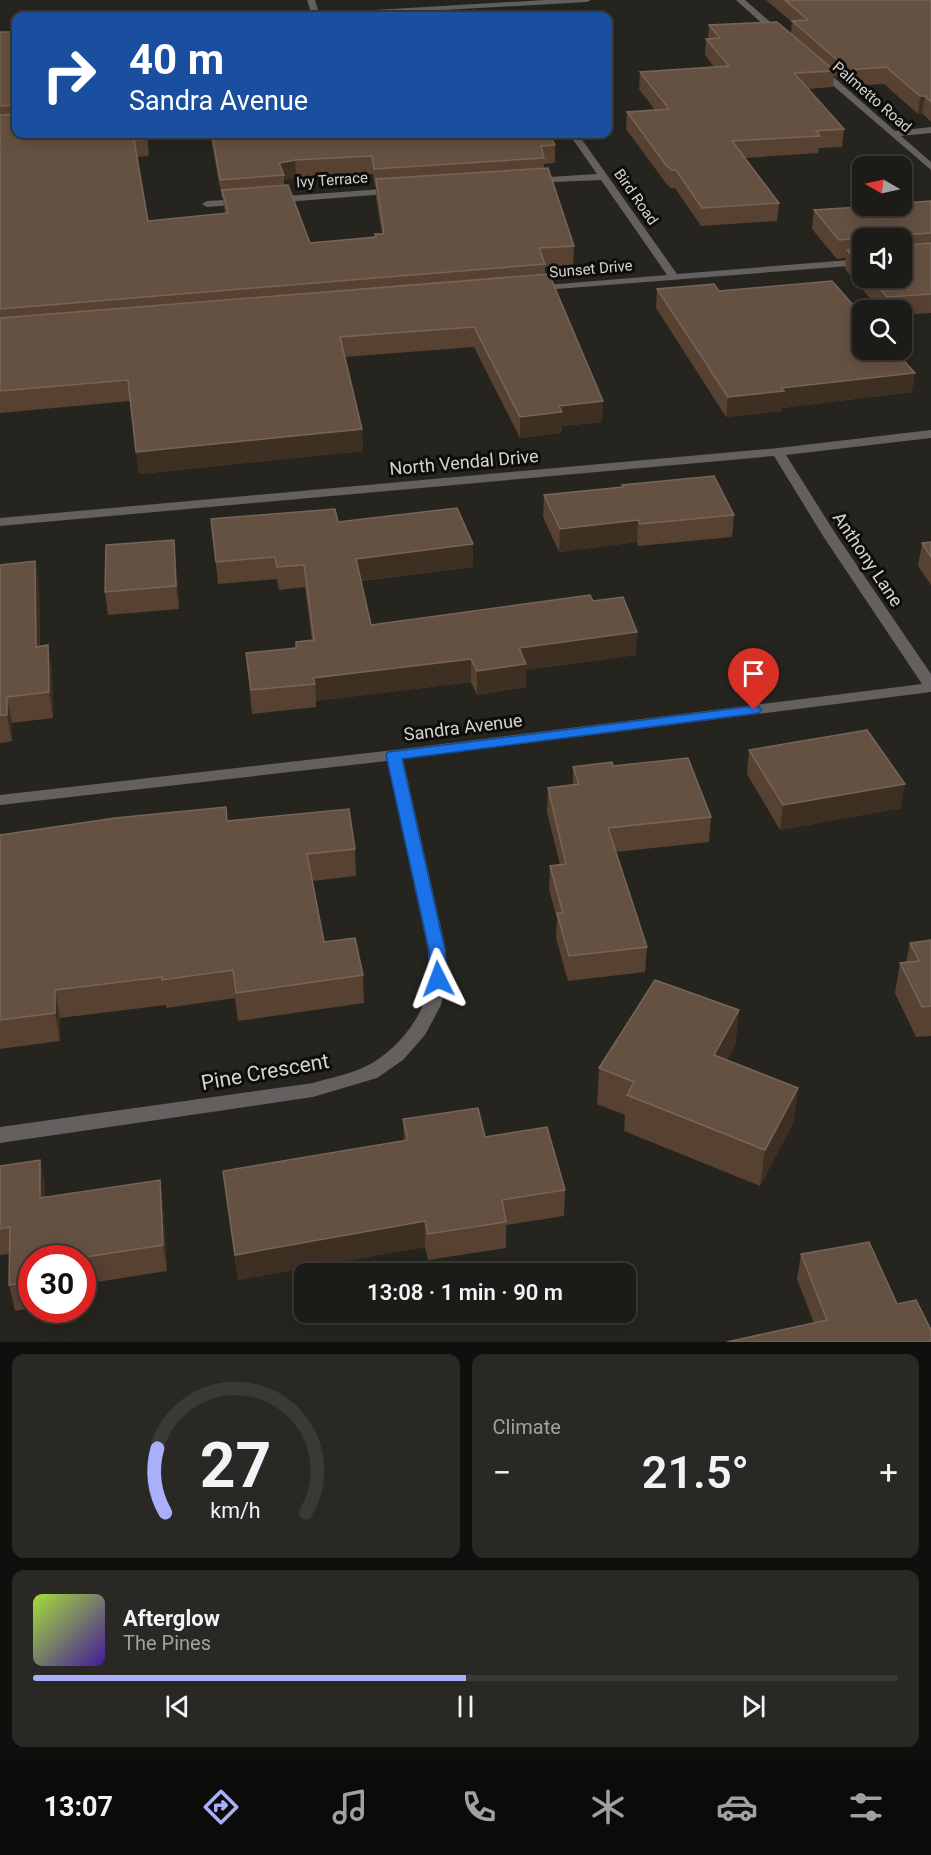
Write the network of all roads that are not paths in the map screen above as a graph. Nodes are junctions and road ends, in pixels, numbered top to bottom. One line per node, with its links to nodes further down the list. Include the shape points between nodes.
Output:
1 (587, 0): 3 (street)
2 (740, 0): 4 (street)
3 (384, 12)
4 (785, 39)
5 (812, 63): 7 (street, Palmetto Road)
6 (931, 130): 7 (street)
7 (893, 134): 9 (street, Palmetto Road)
8 (577, 138): 10 (street, Bird Road)
9 (931, 167)
10 (603, 177): 11 (street); 17 (street, Bird Road)
11 (522, 182)
12 (405, 190): 13 (street, Ivy Terrace)
13 (266, 200)
14 (254, 201): 15 (street)
15 (207, 204)
16 (852, 263): 17 (street, Sunset Drive)
17 (674, 277): 18 (street, Sunset Drive)
18 (520, 290)
19 (931, 434): 20 (street, North Vendal Drive)
20 (778, 452): 21 (street, North Vendal Drive); 22 (street, Anthony Lane)
21 (0, 522)
22 (931, 686): 23 (street, Sandra Avenue)
23 (394, 755): 24 (street, Sandra Avenue); 25 (street, Pine Crescent, via 437,950 438,979 428,1013 396,1055 370,1073 313,1090)
24 (0, 800)
25 (0, 1135)

